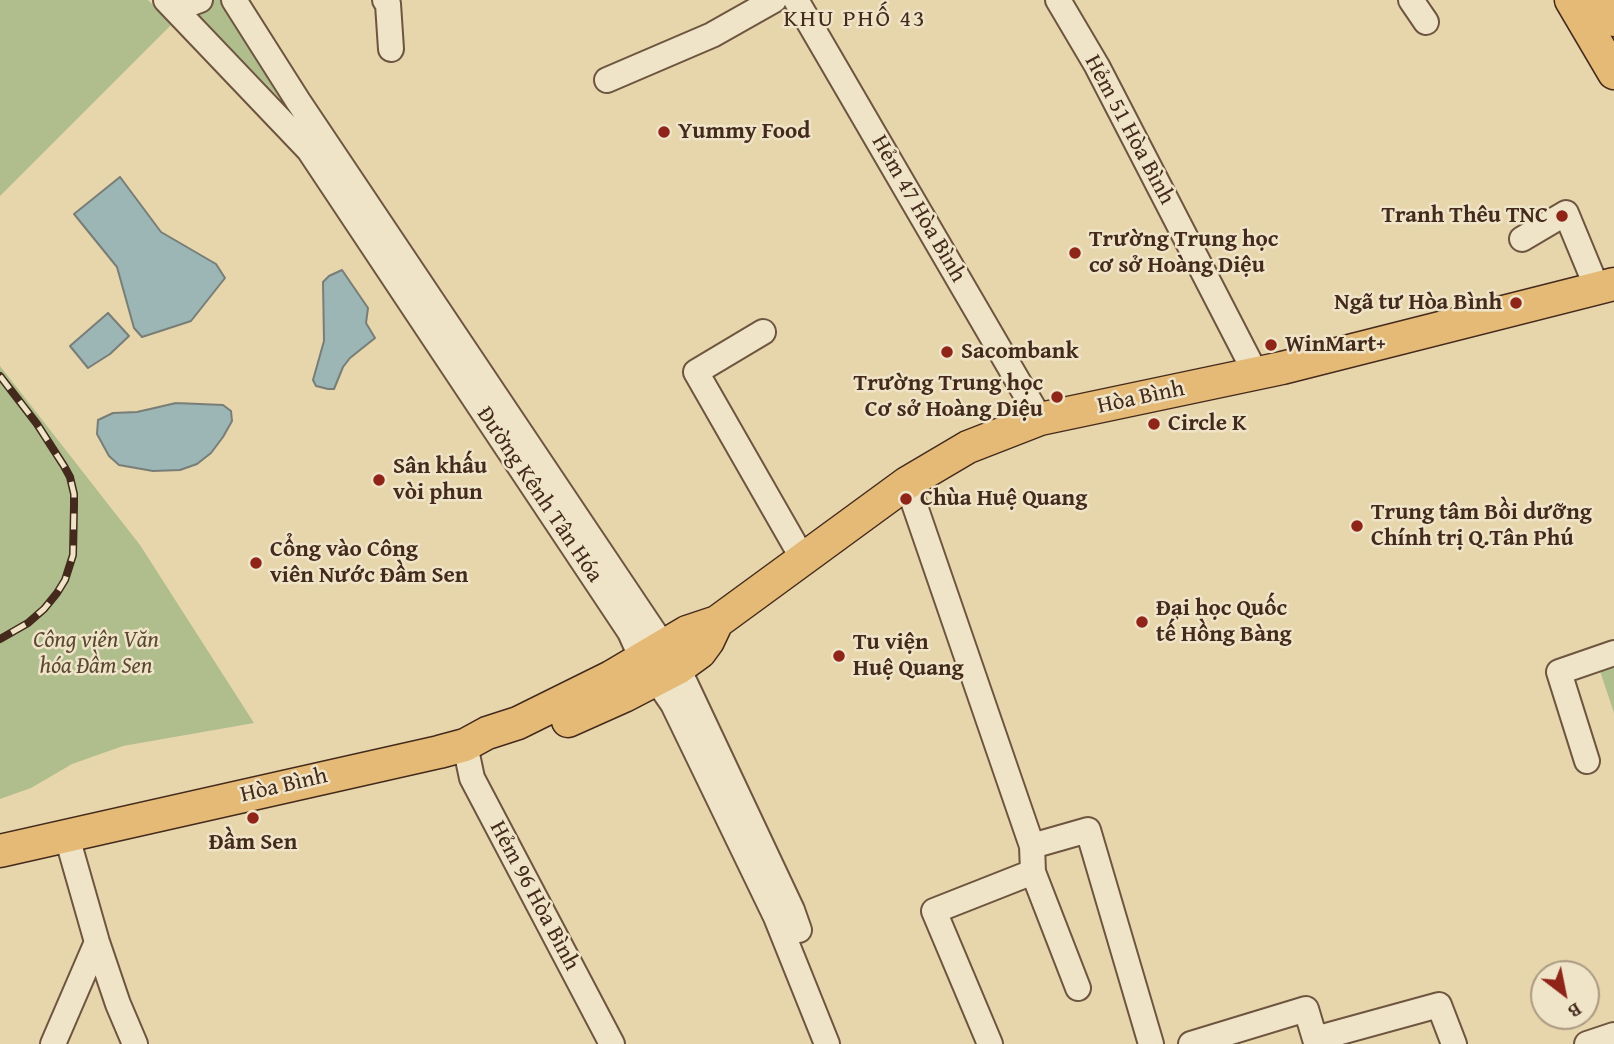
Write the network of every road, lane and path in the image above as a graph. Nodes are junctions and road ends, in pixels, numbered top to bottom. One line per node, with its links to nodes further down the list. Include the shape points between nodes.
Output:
1 (200, 0): 10 (street, via 184,6)
2 (234, 0): 24 (street, Đường Kênh Tân Hóa)
3 (385, 0): 13 (street)
4 (774, 0): 15 (street, via 712,35)
5 (796, 0): 20 (street, Hẻm 47 Hòa Bình)
6 (1058, 0): 19 (street, Hẻm 51 Hòa Bình)
7 (1411, 0): 12 (street)
8 (1571, 0): 14 (main road)
9 (1603, 0): 11 (main road)
10 (169, 3): 24 (street, Đường Kênh Tân Hóa, via 309,150 629,632)
11 (1614, 20)
12 (1426, 22)
13 (391, 49)
14 (1614, 73)
15 (607, 80)
16 (1522, 239): 17 (street, via 1566,214)
17 (1606, 286): 19 (main road, Hòa Bình)
18 (763, 332): 22 (street, via 695,372)
19 (1256, 374): 20 (main road, Hòa Bình)
20 (1040, 419): 21 (main road, Hòa Bình, via 968,447)
21 (907, 483): 22 (main road, Hòa Bình); 28 (street)
22 (803, 559): 24 (main road, Hòa Bình, via 717,622 700,652)
23 (1614, 653): 26 (street, via 1559,672)
24 (660, 663): 25 (main road, Hòa Bình, via 497,752); 37 (street, Đường Kênh Tân Hóa, via 673,704 770,905); 38 (street, Đường Kênh Tân Hóa, via 792,910)
25 (465, 745): 27 (main road, Hòa Bình); 36 (street, Hẻm 96 Hòa Bình, via 472,778)
26 (1587, 761)
27 (67, 837): 29 (main road); 31 (street)
28 (1032, 846): 30 (street); 40 (street, via 1087,830)
29 (0, 851)
30 (1032, 872): 32 (street); 39 (street, via 934,911)
31 (97, 942): 34 (street); 35 (street)
32 (1078, 988)
33 (1614, 1035): 43 (street)
34 (53, 1044)
35 (135, 1044)
36 (612, 1044)
37 (827, 1044)
38 (844, 1044)
39 (990, 1044)
40 (1152, 1044)
41 (1191, 1044): 42 (street, via 1306,1009 1315,1039 1439,1005)
42 (1454, 1044)
43 (1587, 1044)

